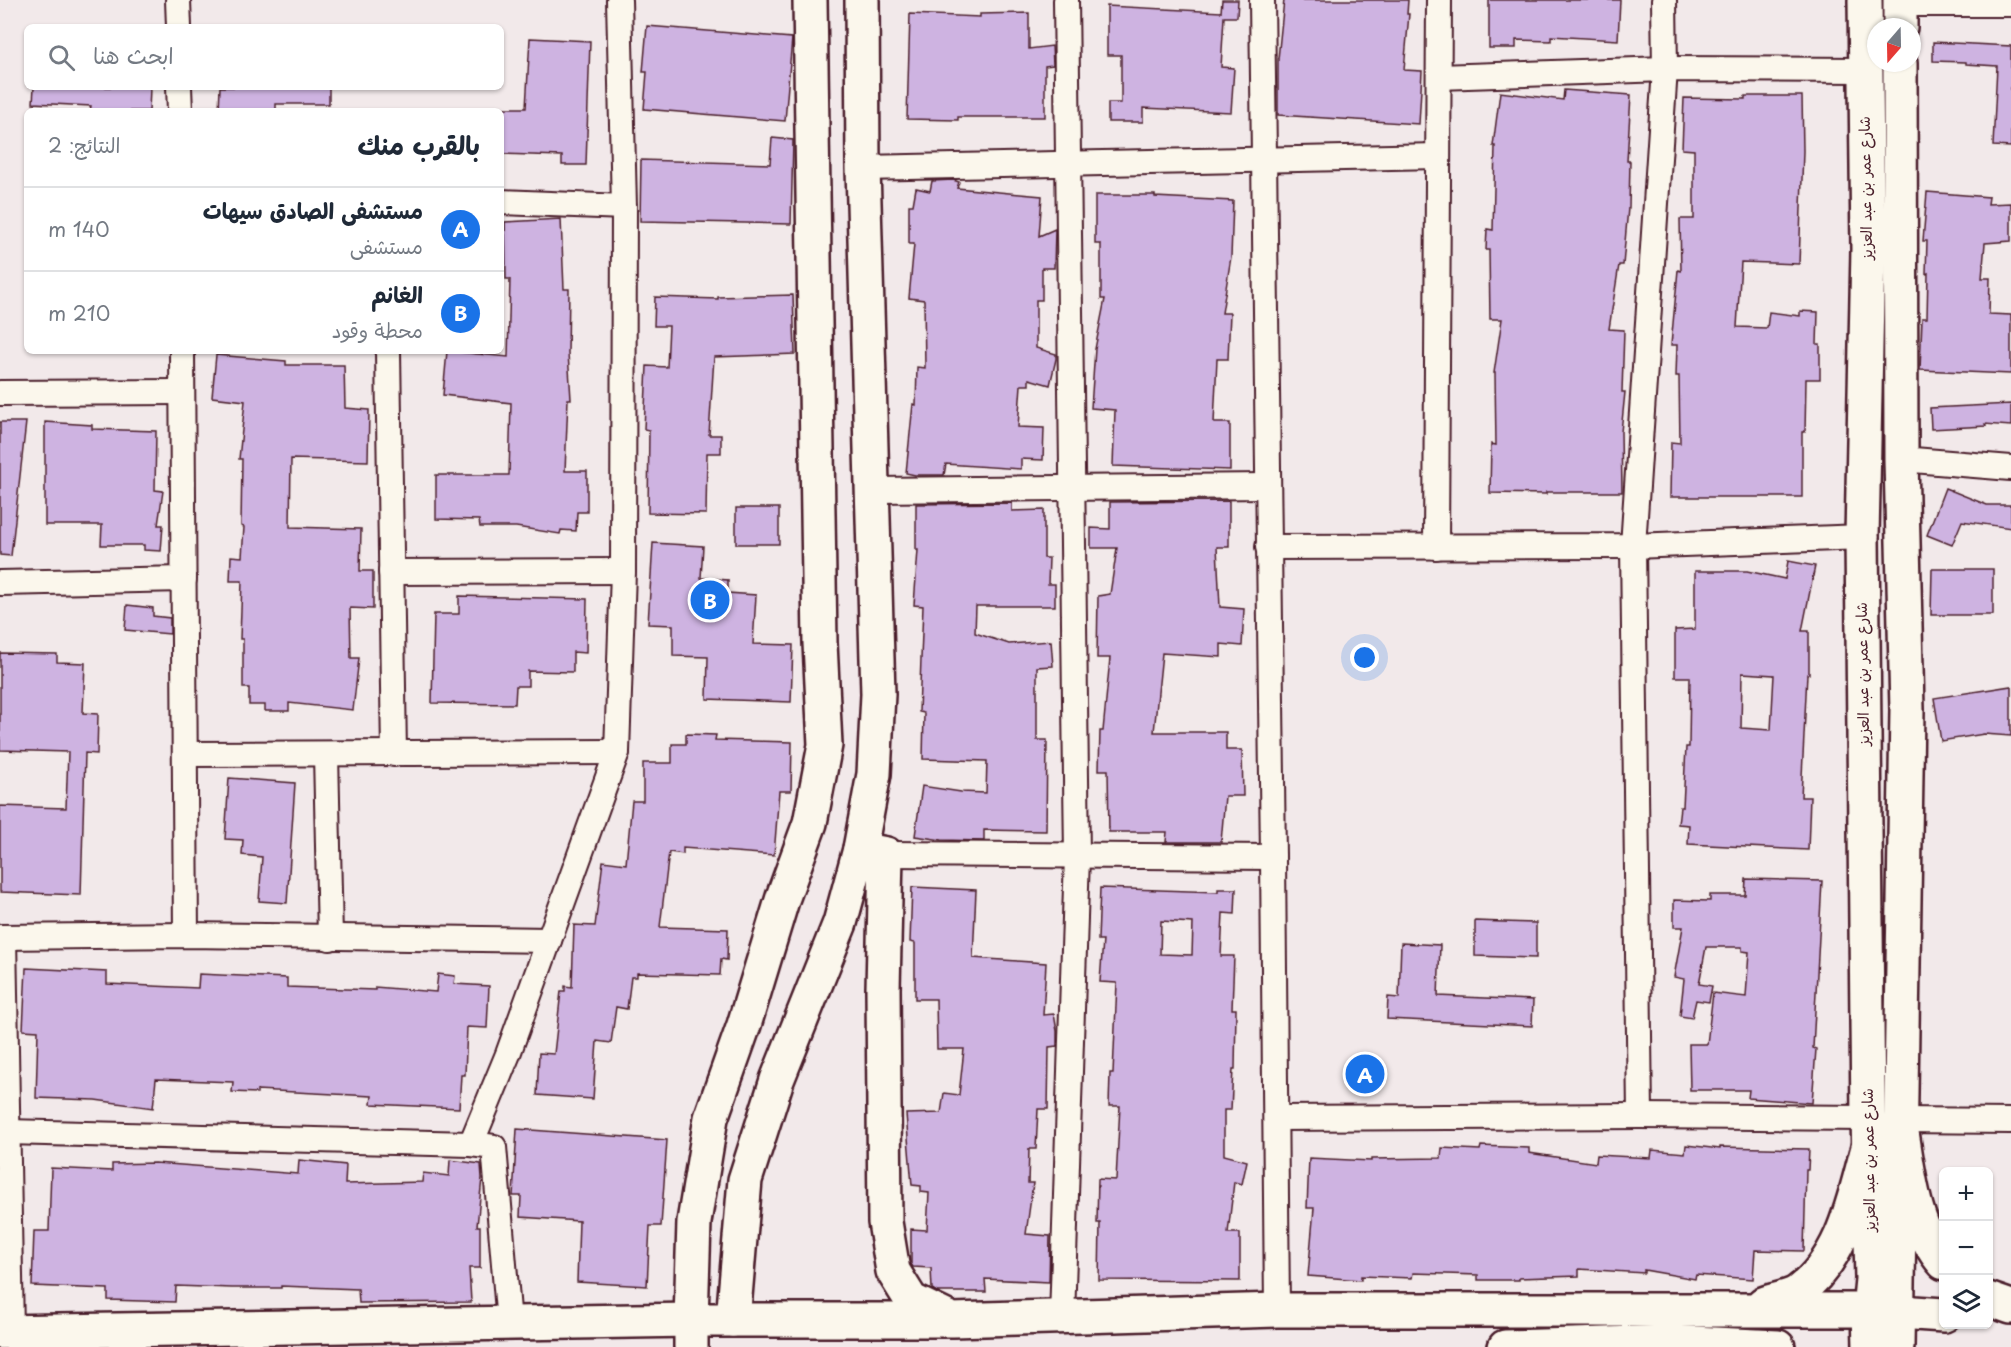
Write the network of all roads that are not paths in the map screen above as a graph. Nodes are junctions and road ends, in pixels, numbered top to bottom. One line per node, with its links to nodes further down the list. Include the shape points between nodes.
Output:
1 (178, 0): 12 (street)
2 (619, 0): 24 (street)
3 (810, 0): 73 (main road, via 825,745 810,823 711,1118 694,1222)
4 (862, 0): 22 (main road)
5 (1066, 0): 21 (street)
6 (1262, 0): 20 (street)
7 (1439, 0): 16 (street)
8 (1664, 0): 13 (street)
9 (1865, 0): 14 (main road, شارع عمر بن عبد العزيز)
10 (2011, 4): 11 (street)
11 (1900, 10)
12 (179, 24)
13 (1665, 69): 14 (street); 16 (street); 35 (street)
14 (1865, 70): 34 (main road, شارع عمر بن عبد العزيز, via 1868,249)
15 (1900, 72): 29 (main road)
16 (1439, 77): 19 (street)
17 (179, 90): 18 (street)
18 (180, 108)
19 (1438, 156): 20 (street); 37 (street)
20 (1264, 159): 21 (street); 32 (street)
21 (1069, 164): 22 (street); 31 (street)
22 (862, 168): 33 (main road)
23 (504, 202): 24 (street)
24 (624, 207): 38 (street)
25 (182, 354): 27 (street)
26 (388, 354): 39 (street)
27 (182, 392): 28 (street); 40 (street)
28 (0, 393)
29 (1901, 459): 30 (street); 55 (main road, via 1907,710)
30 (2011, 468)
31 (1073, 486): 32 (street); 33 (street); 47 (street)
32 (1268, 486): 36 (street)
33 (873, 490): 46 (main road, via 878,694)
34 (1862, 537): 35 (street); 57 (main road, شارع عمر بن عبد العزيز)
35 (1633, 546): 37 (street); 53 (street)
36 (1268, 547): 37 (street); 48 (street)
37 (1436, 547)
38 (622, 571): 39 (street); 42 (street)
39 (391, 572): 45 (street)
40 (184, 579): 41 (street); 43 (street)
41 (0, 583)
42 (617, 752): 45 (street); 52 (street)
43 (185, 754): 44 (street); 49 (street)
44 (326, 754): 45 (street); 51 (street)
45 (394, 754)
46 (873, 851): 47 (street); 70 (main road, via 883,989 885,1222 893,1270 911,1300); 74 (main road, via 777,1080 745,1180)
47 (1077, 856): 48 (street); 69 (street)
48 (1273, 857): 54 (street)
49 (186, 935): 50 (street); 51 (street)
50 (2, 937): 58 (street)
51 (330, 938): 52 (street)
52 (549, 940): 59 (street)
53 (1640, 1116): 54 (street); 57 (street)
54 (1276, 1118): 63 (street)
55 (1900, 1120): 56 (street); 60 (main road, via 1915,1203); 65 (main road)
56 (2011, 1121)
57 (1868, 1131): 64 (main road, via 1844,1232 1824,1268 1796,1293); 65 (main road, شارع عمر بن عبد العزيز, via 1872,1280)
58 (7, 1132): 59 (street); 72 (street)
59 (471, 1144): 71 (street, via 494,1147)
60 (1939, 1258)
61 (1993, 1300): 62 (main road)
62 (2011, 1307)
63 (1277, 1310): 64 (main road); 69 (main road)
64 (1739, 1311): 65 (main road)
65 (1884, 1311): 66 (main road); 78 (main road, شارع عمر بن عبد العزيز); 79 (main road)
66 (1939, 1315)
67 (1993, 1315): 68 (main road)
68 (2011, 1315)
69 (1062, 1318): 70 (main road)
70 (953, 1320): 74 (main road)
71 (508, 1323): 72 (main road); 73 (main road)
72 (5, 1332)
73 (691, 1333): 74 (main road)
74 (733, 1333)
75 (1675, 1345): 76 (main road); 77 (main road)
76 (1505, 1347)
77 (1778, 1347)
78 (1870, 1347)
79 (1898, 1347)

